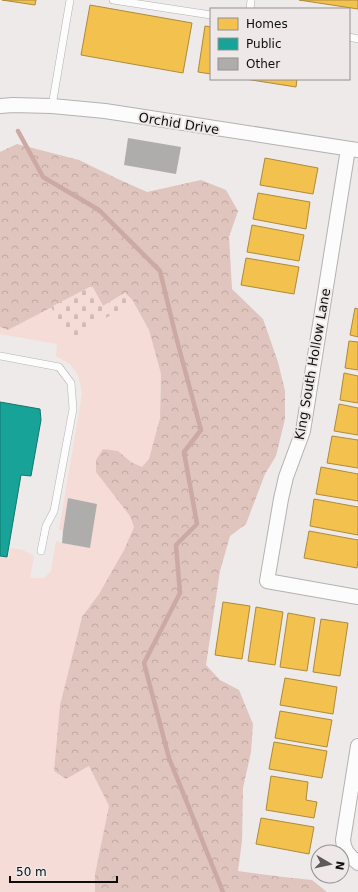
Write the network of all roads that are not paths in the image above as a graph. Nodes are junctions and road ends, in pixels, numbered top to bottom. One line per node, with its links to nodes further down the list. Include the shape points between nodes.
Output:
1 (70, 0): 5 (lane)
2 (113, 0): 3 (lane)
3 (210, 16)
4 (0, 106): 5 (street, Orchid Drive)
5 (52, 106): 6 (street, Orchid Drive, via 105,111)
6 (353, 150): 9 (street, King South Hollow Lane, via 303,431 286,477 267,581)
7 (0, 356): 8 (lane, via 59,367 71,383 73,409 54,511 46,526)
8 (41, 551)
9 (358, 597)
10 (358, 746): 11 (street, via 343,840 349,856)
11 (358, 863)

